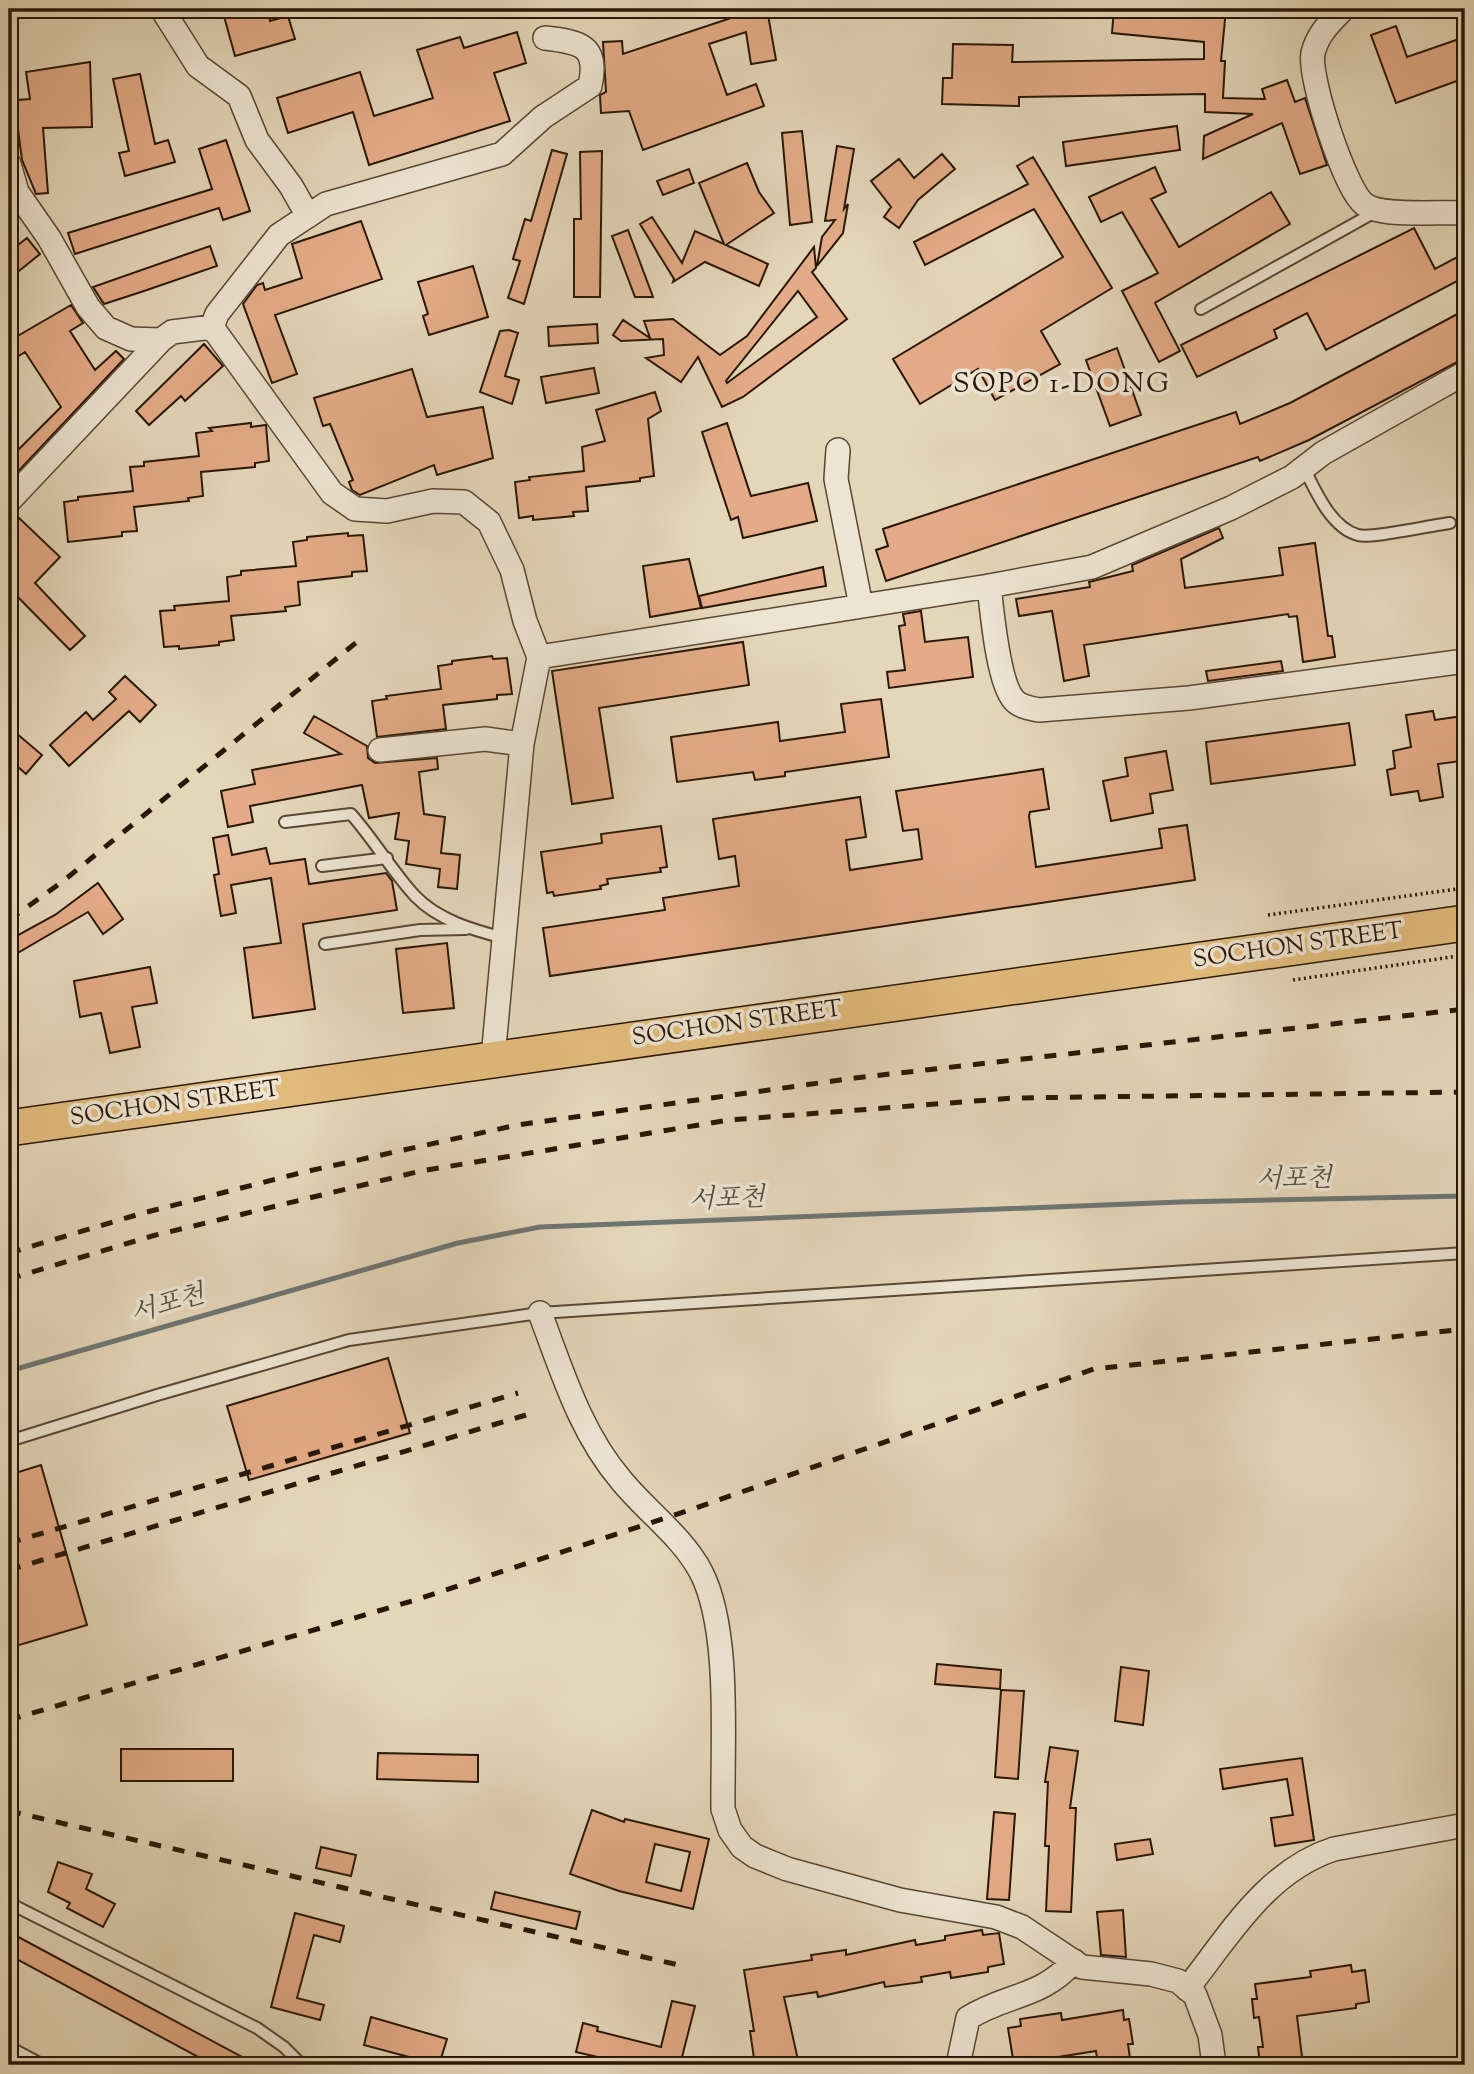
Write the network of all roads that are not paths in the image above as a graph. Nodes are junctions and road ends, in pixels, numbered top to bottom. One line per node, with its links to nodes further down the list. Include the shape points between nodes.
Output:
1 (162, 9): 7 (street, via 198,66 239,96 257,140)
2 (1343, 9): 5 (street, via 1320,33 1312,55 1316,85 1351,187 1363,204)
3 (545, 38): 7 (street, via 575,41 589,51 590,86 544,117 502,154 326,204)
4 (9, 164): 10 (street, via 17,192 88,307 106,328 131,338)
5 (1377, 211): 6 (street); 8 (lane)
6 (1465, 213)
7 (308, 216): 9 (street, via 279,235 253,265)
8 (1201, 309)
9 (212, 327): 10 (street, via 172,332); 18 (street, via 332,493 355,509 387,511 433,501 464,502 489,522 512,570)
10 (160, 340): 14 (street)
11 (1465, 373): 13 (street)
12 (838, 450): 17 (street, via 836,479)
13 (1304, 468): 15 (lane, via 1341,526 1359,536); 16 (street, via 1231,508 1092,567)
14 (9, 500)
15 (1450, 523)
16 (989, 586): 17 (street); 19 (street, via 996,638 1012,699 1039,710 1189,698)
17 (861, 606): 18 (street)
18 (539, 657): 20 (street)
19 (1465, 661)
20 (522, 744): 21 (street, via 485,739); 27 (street)
21 (380, 750)
22 (285, 822): 23 (lane, via 351,814)
23 (387, 858): 24 (lane); 26 (lane, via 416,897)
24 (322, 866)
25 (1465, 923): 29 (main road, SOCHON STREET)
26 (469, 929): 27 (lane); 28 (lane, via 420,930)
27 (504, 938): 29 (street)
28 (325, 944)
29 (493, 1058): 30 (main road, SOCHON STREET)
30 (9, 1128)
31 (1465, 1253): 32 (lane)
32 (540, 1313): 33 (lane, via 349,1340); 36 (street, via 586,1430 620,1479 701,1573 719,1645 723,1809 741,1847 799,1873 900,1900 996,1917 1022,1927)
33 (9, 1441)
34 (1465, 1825): 37 (street, via 1314,1855 1279,1878 1254,1903)
35 (9, 1903): 40 (lane, via 257,2028)
36 (1074, 1961): 37 (street, via 1093,1969 1151,1974); 41 (street, via 1057,1981 989,2005 968,2018)
37 (1187, 1989): 42 (street, via 1195,1996 1210,2035)
38 (9, 2047): 39 (lane)
39 (43, 2065)
40 (302, 2065)
41 (958, 2065)
42 (1214, 2065)

